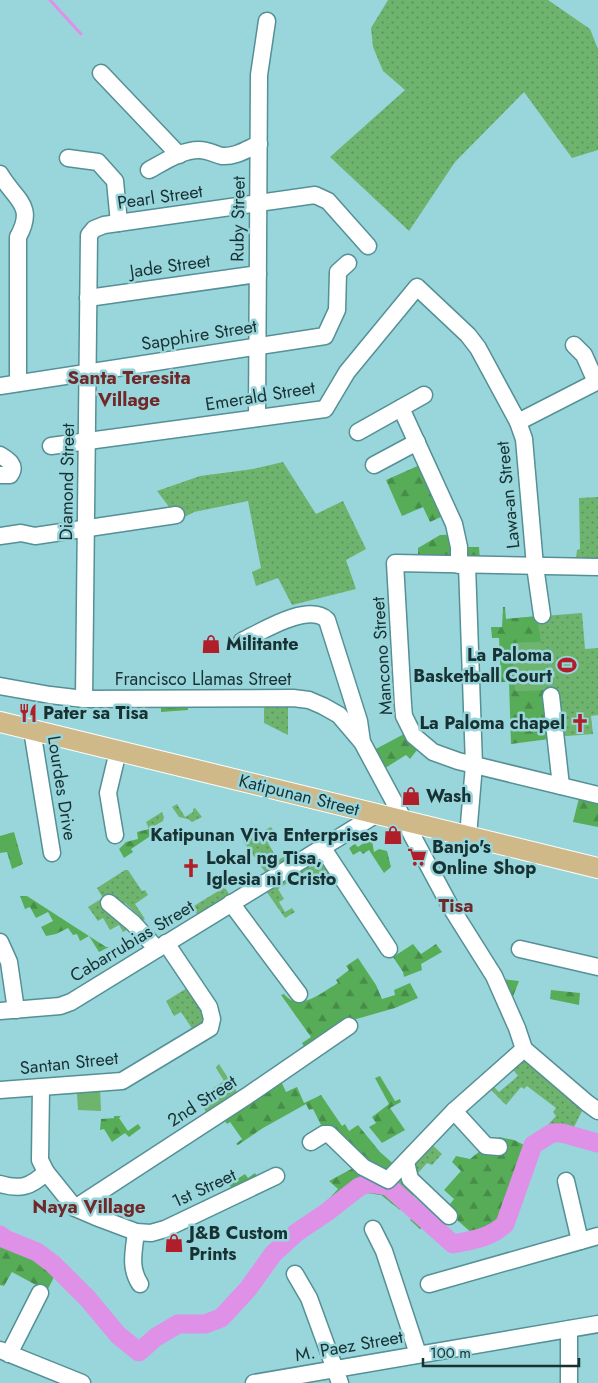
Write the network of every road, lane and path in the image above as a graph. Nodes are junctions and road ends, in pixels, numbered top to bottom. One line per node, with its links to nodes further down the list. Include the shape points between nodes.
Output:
1 (267, 21): 3 (street, Ruby Street, via 259,76)
2 (101, 72): 4 (street)
3 (259, 144): 4 (street, via 234,155 222,156 198,150); 8 (street, Ruby Street)
4 (179, 154): 6 (street)
5 (68, 158): 9 (street, via 98,162 115,181)
6 (149, 170)
7 (0, 174): 20 (street, via 25,208 26,218 18,238)
8 (258, 202): 9 (street, Pearl Street); 11 (street, Pearl Street, via 322,197); 13 (street, Ruby Street)
9 (118, 223): 10 (street, Pearl Street, via 94,229)
10 (89, 235): 15 (street, Diamond Street)
11 (368, 246)
12 (348, 263): 17 (street, Sapphire Street, via 338,272 338,310 325,336)
13 (258, 274): 15 (street, Jade Street); 17 (street, Ruby Street)
14 (417, 287): 24 (street, Emerald Street, via 347,372 325,409); 25 (street, Lawa-an Street, via 478,348)
15 (88, 298): 18 (street, Diamond Street)
16 (574, 345): 19 (street, via 584,355)
17 (258, 347): 18 (street, Sapphire Street); 24 (street, Ruby Street)
18 (88, 373): 20 (street, Sapphire Street); 27 (street, Diamond Street)
19 (597, 381): 25 (street)
20 (18, 383): 21 (street, Sapphire Street)
21 (0, 386)
22 (424, 395): 23 (street)
23 (401, 408): 26 (street); 28 (street)
24 (257, 418): 27 (street, Emerald Street)
25 (518, 422): 39 (street, Lawa-an Street, via 524,439)
26 (358, 432)
27 (87, 441): 29 (street, Emerald Street); 34 (street, Diamond Street)
28 (417, 442): 31 (street); 35 (street)
29 (51, 446)
30 (0, 455): 32 (street, via 9,460 13,470 10,475)
31 (374, 465)
32 (0, 475)
33 (176, 515): 34 (street)
34 (86, 528): 36 (street, via 35,536 20,533); 45 (street, Diamond Street)
35 (456, 532): 37 (street); 38 (street)
36 (0, 536)
37 (442, 564): 38 (street); 50 (street, Mancono Street, via 395,563 404,716 414,736 433,752)
38 (463, 565): 39 (street); 50 (street)
39 (535, 566): 40 (street); 41 (street, Lawa-an Street)
40 (598, 567)
41 (542, 615)
42 (242, 641): 48 (street, via 292,617 317,615 327,620 359,720)
43 (0, 686): 45 (street, Francisco Llamas Street)
44 (551, 696): 51 (street)
45 (84, 699): 48 (street, Francisco Llamas Street, via 309,700 339,716)
46 (0, 722): 47 (main road, Katipunan Street)
47 (32, 730): 49 (main road, Katipunan Street); 58 (street, Lourdes Drive)
48 (362, 742): 54 (street, Francisco Llamas Street)
49 (118, 751): 53 (main road, Katipunan Street); 55 (street, via 108,794)
50 (474, 765): 51 (street, Mancono Street); 56 (street)
51 (561, 786): 52 (street, Mancono Street)
52 (598, 795)
53 (377, 814): 54 (main road, Katipunan Street); 57 (street, Cabarrubias Street)
54 (405, 821): 56 (main road, Katipunan Street); 70 (street, Francisco Llamas Street, via 450,906 494,976)
55 (115, 835)
56 (468, 836): 59 (main road, Katipunan Street)
57 (322, 847): 60 (street, Cabarrubias Street); 64 (street)
58 (52, 852)
59 (598, 868)
60 (231, 903): 63 (street, Cabarrubias Street); 67 (street)
61 (109, 904): 63 (street)
62 (0, 942): 68 (street, via 8,962)
63 (161, 946): 68 (street, Cabarrubias Street, via 71,1002 60,1006); 71 (street, Santan Street, via 209,1007 210,1028 122,1081)
64 (389, 949)
65 (520, 949): 66 (street)
66 (598, 967)
67 (299, 994)
68 (8, 1010)
69 (349, 1026): 82 (street, 2nd Street)
70 (524, 1049): 73 (street); 74 (street)
71 (41, 1088): 72 (street, Santan Street); 78 (street, 1st Street, via 40,1160)
72 (0, 1090)
73 (598, 1110)
74 (454, 1111): 76 (street, via 486,1146); 77 (street)
75 (311, 1142): 77 (street, via 329,1134 363,1167 388,1180)
76 (499, 1147)
77 (406, 1162): 83 (street, via 410,1179)
78 (46, 1172): 81 (street, via 27,1186 12,1188); 82 (street, 1st Street)
79 (276, 1176): 85 (street, 1st Street, via 165,1229 151,1233)
80 (566, 1181): 87 (street)
81 (0, 1184)
82 (75, 1208): 85 (street, 1st Street)
83 (449, 1216)
84 (373, 1228): 95 (street, via 384,1251)
85 (136, 1232): 89 (street, via 132,1256)
86 (598, 1236): 87 (street)
87 (580, 1242): 90 (street)
88 (295, 1274): 96 (street, via 309,1298)
89 (140, 1284)
90 (429, 1284)
91 (40, 1293): 94 (street)
92 (598, 1324): 93 (street, M. Paez Street)
93 (569, 1329): 95 (street, M. Paez Street); 99 (street)
94 (4, 1352): 97 (street)
95 (418, 1354): 96 (street, M. Paez Street)
96 (338, 1376): 98 (street, M. Paez Street)
97 (75, 1382)
98 (254, 1383)
99 (569, 1383)

